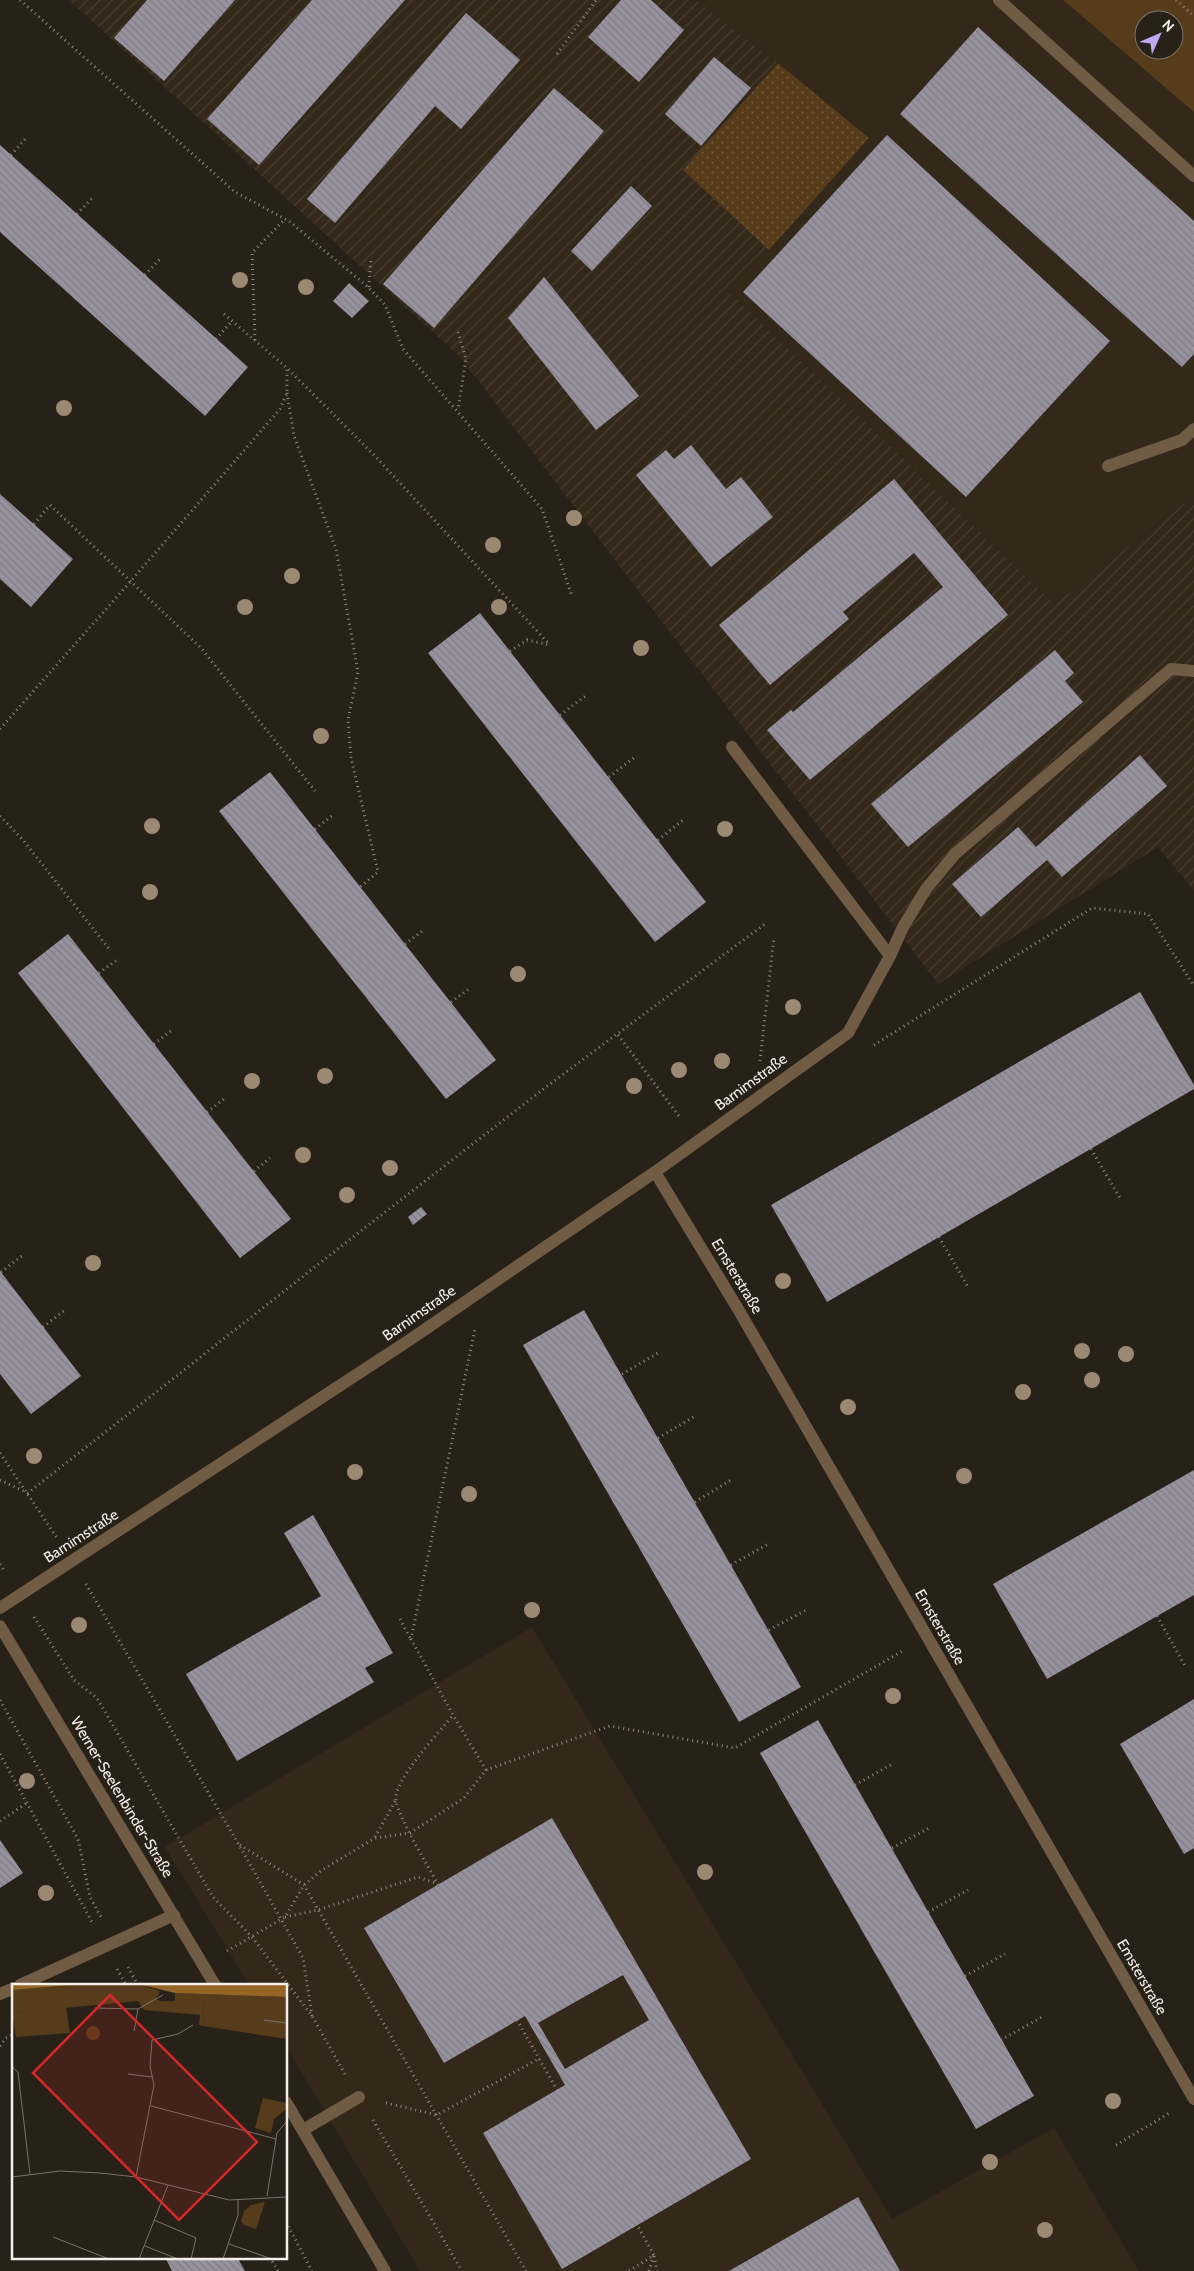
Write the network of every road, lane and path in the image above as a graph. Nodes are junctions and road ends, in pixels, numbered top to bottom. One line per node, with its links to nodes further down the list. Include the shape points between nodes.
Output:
1 (20, 0): 12 (path, via 235,192)
2 (596, 0): 6 (path)
3 (999, 0): 9 (street)
4 (1176, 0): 5 (path)
5 (1194, 16)
6 (557, 54)
7 (27, 137): 8 (path)
8 (10, 155)
9 (1194, 176)
10 (93, 197): 11 (path)
11 (77, 214)
12 (285, 220): 16 (path); 21 (path, via 252,253)
13 (371, 257): 16 (path)
14 (162, 258): 15 (path)
15 (145, 275)
16 (369, 288): 24 (path, via 385,305 403,350)
17 (224, 314): 18 (path)
18 (232, 321): 20 (path); 21 (path)
19 (458, 332): 24 (path, via 466,359)
20 (216, 338)
21 (255, 341): 22 (path)
22 (287, 368): 23 (path); 30 (path, via 374,455 550,645 527,640)
23 (287, 393): 28 (path, via 280,409); 44 (path, via 294,436 336,549 358,672 348,720 351,758 378,872)
24 (458, 410): 29 (path, via 542,509)
25 (1194, 430): 26 (street, via 1182,440)
26 (1108, 466)
27 (34, 524): 28 (path, via 50,505)
28 (130, 582): 34 (path); 38 (path, via 201,648)
29 (572, 596)
30 (510, 651)
31 (1194, 671): 50 (street, via 1171,669 955,854 926,889)
32 (586, 695): 33 (path)
33 (560, 715)
34 (0, 729)
35 (732, 747): 50 (street)
36 (635, 757): 37 (path)
37 (609, 777)
38 (315, 791)
39 (332, 815): 42 (path)
40 (0, 816): 49 (path, via 24,840)
41 (684, 820): 43 (path)
42 (315, 829)
43 (658, 840)
44 (360, 887)
45 (765, 924): 58 (path)
46 (424, 930): 48 (path)
47 (774, 938): 60 (path)
48 (405, 944)
49 (110, 950)
50 (890, 956): 57 (street)
51 (117, 960): 52 (path)
52 (99, 973)
53 (1194, 986): 57 (path, via 1148,914 1092,908 873,1046)
54 (469, 988): 55 (path)
55 (451, 1002)
56 (172, 1030): 59 (path)
57 (848, 1033): 60 (street, Barnimstraße)
58 (618, 1035): 63 (path); 83 (path, via 339,1248)
59 (154, 1044)
60 (756, 1098): 63 (street, Barnimstraße)
61 (224, 1099): 62 (path)
62 (207, 1112)
63 (698, 1142): 67 (street, Barnimstraße)
64 (1092, 1149): 68 (path)
65 (270, 1158): 66 (path)
66 (254, 1171)
67 (655, 1172): 73 (street, Barnimstraße); 96 (street, Emsterstraße)
68 (1120, 1198)
69 (939, 1237): 72 (path)
70 (23, 1255): 71 (path)
71 (1, 1272)
72 (968, 1287)
73 (484, 1288): 86 (street, Barnimstraße); 97 (path)
74 (65, 1310): 75 (path)
75 (43, 1327)
76 (658, 1353): 77 (path)
77 (622, 1374)
78 (695, 1416): 79 (path)
79 (658, 1438)
80 (0, 1453): 83 (path)
81 (0, 1480): 83 (path)
82 (731, 1480): 84 (path)
83 (28, 1493): 86 (path)
84 (695, 1502)
85 (768, 1544): 88 (path)
86 (72, 1561): 89 (street, Barnimstraße); 111 (path)
87 (0, 1564): 89 (path)
88 (731, 1565)
89 (20, 1595): 90 (street, Barnimstraße); 120 (path, via 74,1680 97,1698 213,1897)
90 (0, 1608)
91 (806, 1610): 95 (path)
92 (1157, 1616): 98 (path)
93 (400, 1619): 97 (path)
94 (0, 1626): 117 (street, Werner-Seelenbinder-Straße)
95 (768, 1630)
96 (927, 1637): 103 (path, via 735,1748 610,1726); 142 (street, Emsterstraße)
97 (411, 1639): 100 (path)
98 (1185, 1666)
99 (0, 1700): 121 (path, via 78,1839 90,1897)
100 (453, 1715): 103 (path); 105 (path, via 403,1776)
101 (0, 1754): 106 (path)
102 (894, 1763): 104 (path)
103 (486, 1770): 109 (path, via 464,1798)
104 (855, 1785)
105 (396, 1800): 109 (path); 110 (path)
106 (27, 1803): 107 (path); 121 (path)
107 (0, 1821)
108 (931, 1827): 112 (path)
109 (410, 1832): 110 (path); 115 (path, via 438,1885 418,1877)
110 (375, 1838): 113 (path, via 322,1870)
111 (240, 1845): 113 (path); 119 (path)
112 (892, 1848)
113 (304, 1885): 115 (path); 118 (path)
114 (968, 1890): 116 (path)
115 (318, 1910): 118 (path); 144 (path)
116 (928, 1912)
117 (174, 1915): 121 (street); 123 (street, Werner-Seelenbinder-Straße)
118 (285, 1917): 119 (path)
119 (281, 1919): 120 (path); 133 (path, via 303,1958)
120 (252, 1937): 123 (path); 130 (path)
121 (110, 1944): 125 (street); 126 (path); 127 (path)
122 (1005, 1954): 124 (path)
123 (202, 1964): 128 (street, Werner-Seelenbinder-Straße)
124 (965, 1976)
125 (22, 1984)
126 (126, 1984)
127 (139, 1984)
128 (214, 1984)
129 (288, 1984): 133 (path)
130 (288, 1984)
131 (12, 1989): 132 (street)
132 (0, 1994)
133 (312, 2016): 141 (path)
134 (1042, 2017): 137 (path)
135 (517, 2020): 139 (path)
136 (12, 2035): 138 (path)
137 (1001, 2040)
138 (0, 2046)
139 (540, 2058): 140 (path); 144 (path)
140 (557, 2090)
141 (359, 2097): 144 (path); 145 (street); 154 (path)
142 (1194, 2099): 146 (path)
143 (288, 2105): 145 (street)
144 (437, 2115): 155 (path)
145 (304, 2130): 153 (street)
146 (1116, 2145)
147 (637, 2225): 149 (path)
148 (288, 2226): 152 (path)
149 (654, 2255): 156 (path); 157 (path); 158 (path)
150 (271, 2258): 151 (path)
151 (278, 2271)
152 (312, 2271)
153 (385, 2271)
154 (462, 2271)
155 (526, 2271)
156 (629, 2271)
157 (649, 2271)
158 (657, 2271)

